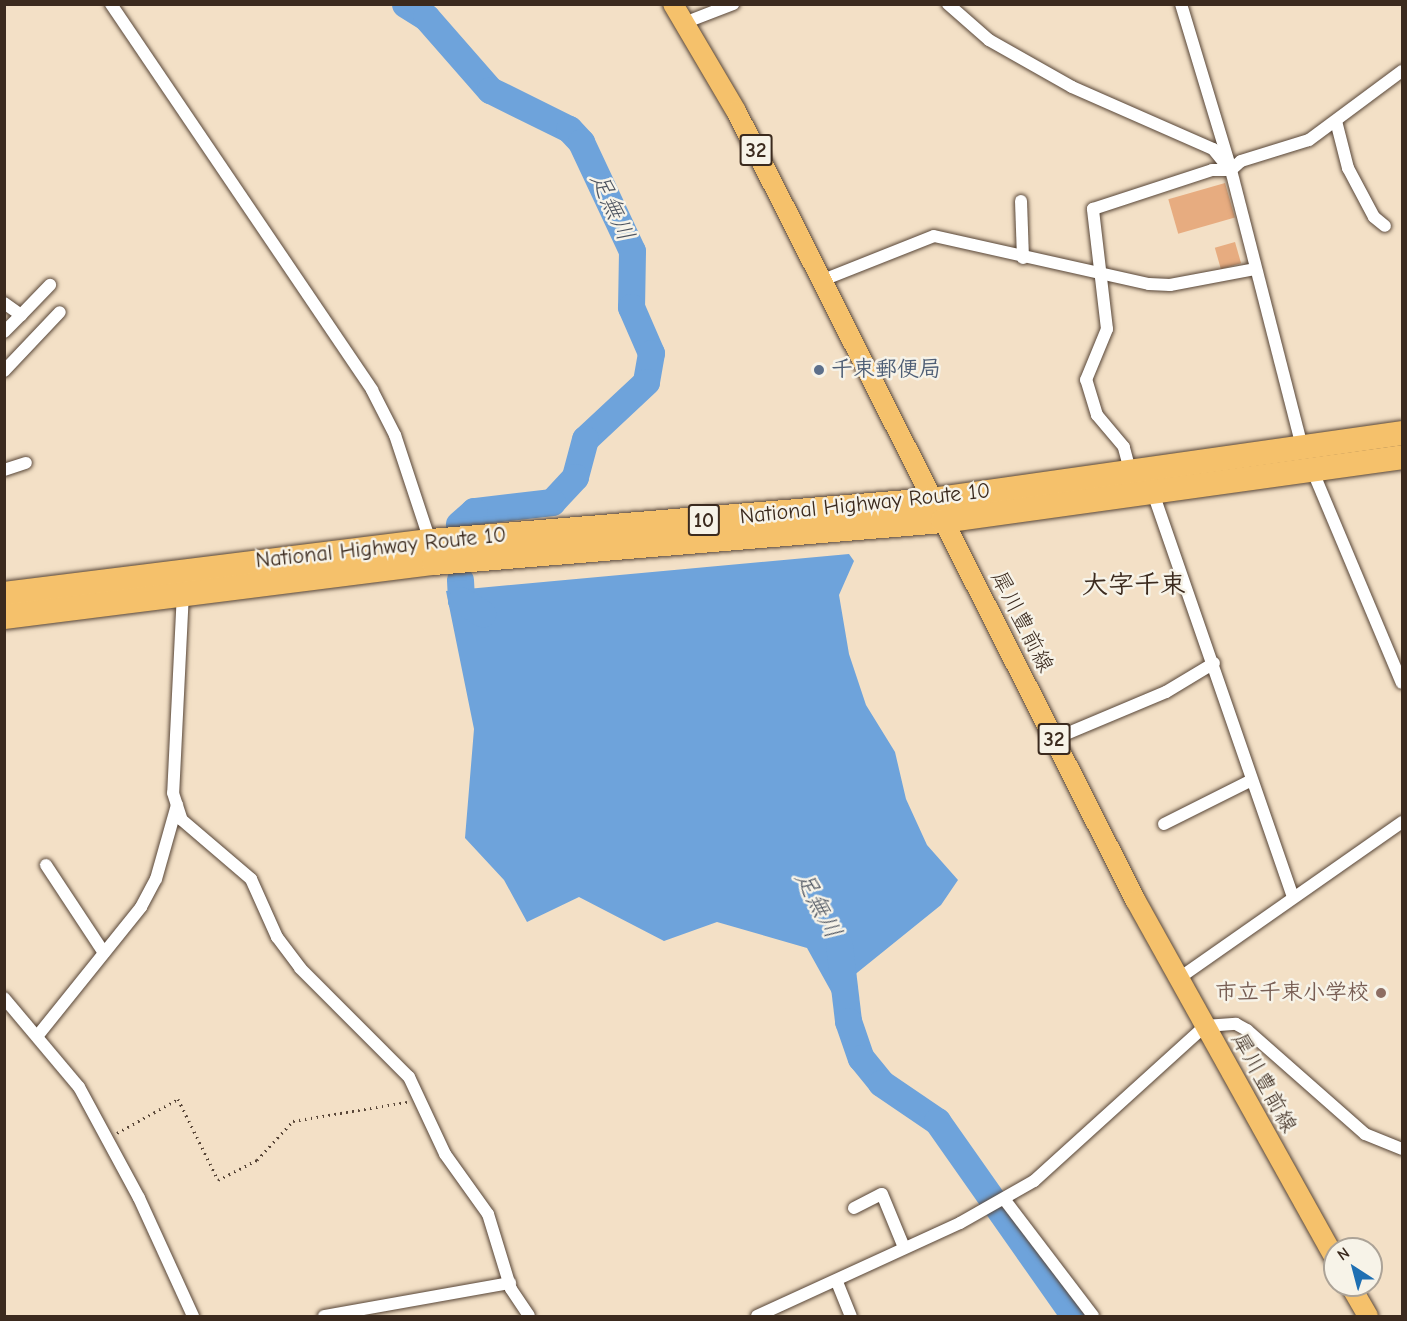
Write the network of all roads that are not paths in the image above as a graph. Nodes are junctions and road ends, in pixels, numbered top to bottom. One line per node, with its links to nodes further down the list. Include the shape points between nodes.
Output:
1 (111, 4): 32 (street, via 372,390 395,435)
2 (673, 4): 6 (main road, 犀川豊前線 / 32)
3 (733, 4): 6 (street)
4 (948, 4): 9 (street, via 989,40 1072,87 1213,149)
5 (1181, 4): 9 (street)
6 (684, 22): 15 (main road, 犀川豊前線 / 32)
7 (1402, 71): 8 (street)
8 (1336, 121): 9 (street, via 1309,141 1241,161); 11 (street, via 1348,168 1374,217)
9 (1231, 170): 13 (street); 14 (street, via 1212,170 1094,209)
10 (1021, 201): 12 (street)
11 (1385, 226)
12 (1023, 258): 14 (street); 15 (street, via 934,236)
13 (1255, 269): 14 (street, via 1170,285); 23 (street)
14 (1098, 275): 28 (street, via 1107,329 1086,380 1098,415 1124,447)
15 (824, 280): 30 (main road, 犀川豊前線 / 32)
16 (50, 285): 19 (street)
17 (4, 303): 19 (street)
18 (60, 312): 21 (street)
19 (21, 315): 20 (street)
20 (4, 332)
21 (4, 371)
22 (1402, 433): 23 (highway, National Highway Route 10 / 10)
23 (1302, 447): 27 (street); 28 (highway, National Highway Route 10 / 10)
24 (1402, 457): 27 (highway, National Highway Route 10 / 10)
25 (26, 463): 26 (street)
26 (4, 470)
27 (1312, 471): 29 (highway, National Highway Route 10 / 10); 37 (street)
28 (1129, 472): 29 (street); 30 (highway, National Highway Route 10 / 10)
29 (1156, 494): 31 (highway, National Highway Route 10 / 10); 36 (street)
30 (932, 500): 31 (main road, 犀川豊前線 / 32); 32 (highway, National Highway Route 10 / 10)
31 (943, 521): 33 (highway, National Highway Route 10 / 10, via 434,564); 38 (main road, 犀川豊前線 / 32)
32 (430, 541): 34 (highway, National Highway Route 10 / 10)
33 (183, 592): 35 (highway, National Highway Route 10 / 10); 40 (street, via 173,793)
34 (4, 594)
35 (4, 618)
36 (1214, 663): 38 (street, via 1166,692); 39 (street)
37 (1402, 683)
38 (1054, 739): 46 (main road, 犀川豊前線 / 32)
39 (1252, 780): 42 (street); 44 (street)
40 (177, 805): 45 (street, via 156,879); 56 (street, via 182,820 251,879 277,937 300,968 409,1077 445,1154 488,1214)
41 (1402, 822): 44 (street)
42 (1164, 824)
43 (46, 865): 45 (street)
44 (1292, 895): 46 (street)
45 (104, 953): 49 (street)
46 (1178, 979): 48 (main road, 犀川豊前線 / 32)
47 (4, 998): 49 (street)
48 (1205, 1026): 50 (street, via 1236,1024 1247,1030 1365,1134); 51 (street, via 1121,1106); 53 (main road, 犀川豊前線 / 32)
49 (39, 1034): 58 (street, via 78,1087 107,1139)
50 (1402, 1149)
51 (1004, 1199): 54 (street); 63 (street)
52 (854, 1208): 54 (street, via 882,1194)
53 (1323, 1237)
54 (903, 1245): 55 (street)
55 (837, 1282): 61 (street); 62 (street)
56 (510, 1283): 59 (street); 60 (street)
57 (1357, 1297): 64 (main road)
58 (193, 1317)
59 (324, 1317)
60 (530, 1317)
61 (757, 1317)
62 (851, 1317)
63 (1093, 1317)
64 (1368, 1317)

